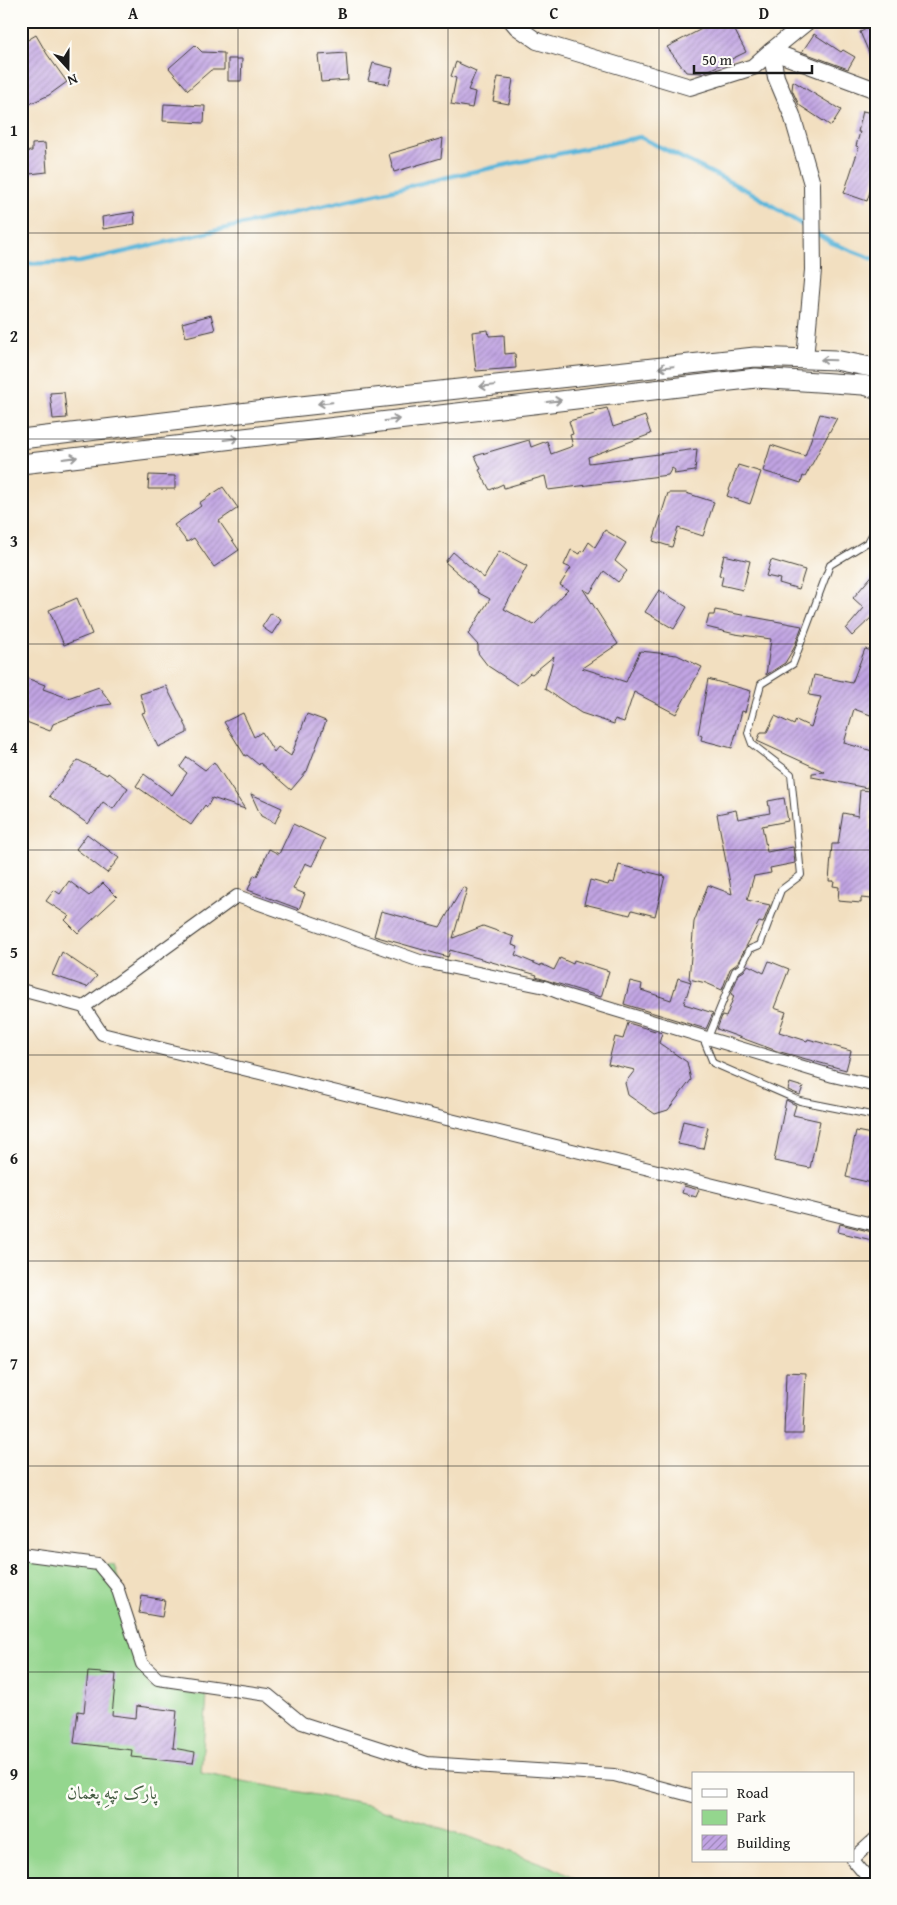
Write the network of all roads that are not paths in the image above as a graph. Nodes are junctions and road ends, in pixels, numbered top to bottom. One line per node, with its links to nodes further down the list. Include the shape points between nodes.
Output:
1 (512, 21): 3 (street, via 537,41 690,87 753,67)
2 (808, 21): 3 (street)
3 (771, 51): 4 (street); 5 (street, via 776,76 792,115 812,184 813,270)
4 (876, 90)
5 (805, 359): 6 (main road, one-way to 5, via 835,360); 8 (main road, one-way to 8, via 755,357)
6 (876, 368)
7 (876, 388): 9 (main road, one-way to 7, via 756,378)
8 (21, 439)
9 (21, 464)
10 (876, 528): 13 (lane, via 868,542 830,565 793,664 761,684 748,733 752,744 791,774 801,875 781,890 760,945 750,949 742,967 735,971)
11 (21, 990): 12 (street)
12 (84, 1007): 13 (street, via 236,896 420,961 545,988); 16 (street, via 102,1034)
13 (706, 1038): 14 (street); 15 (lane, via 713,1063 800,1101)
14 (876, 1086)
15 (876, 1116)
16 (876, 1224)
17 (21, 1554): 18 (street, via 98,1564 117,1587 142,1664 158,1680 268,1695 302,1723 428,1763 614,1775)
18 (692, 1796)
19 (876, 1838): 20 (street)
20 (854, 1858)
21 (854, 1860): 22 (street)
22 (873, 1884)

